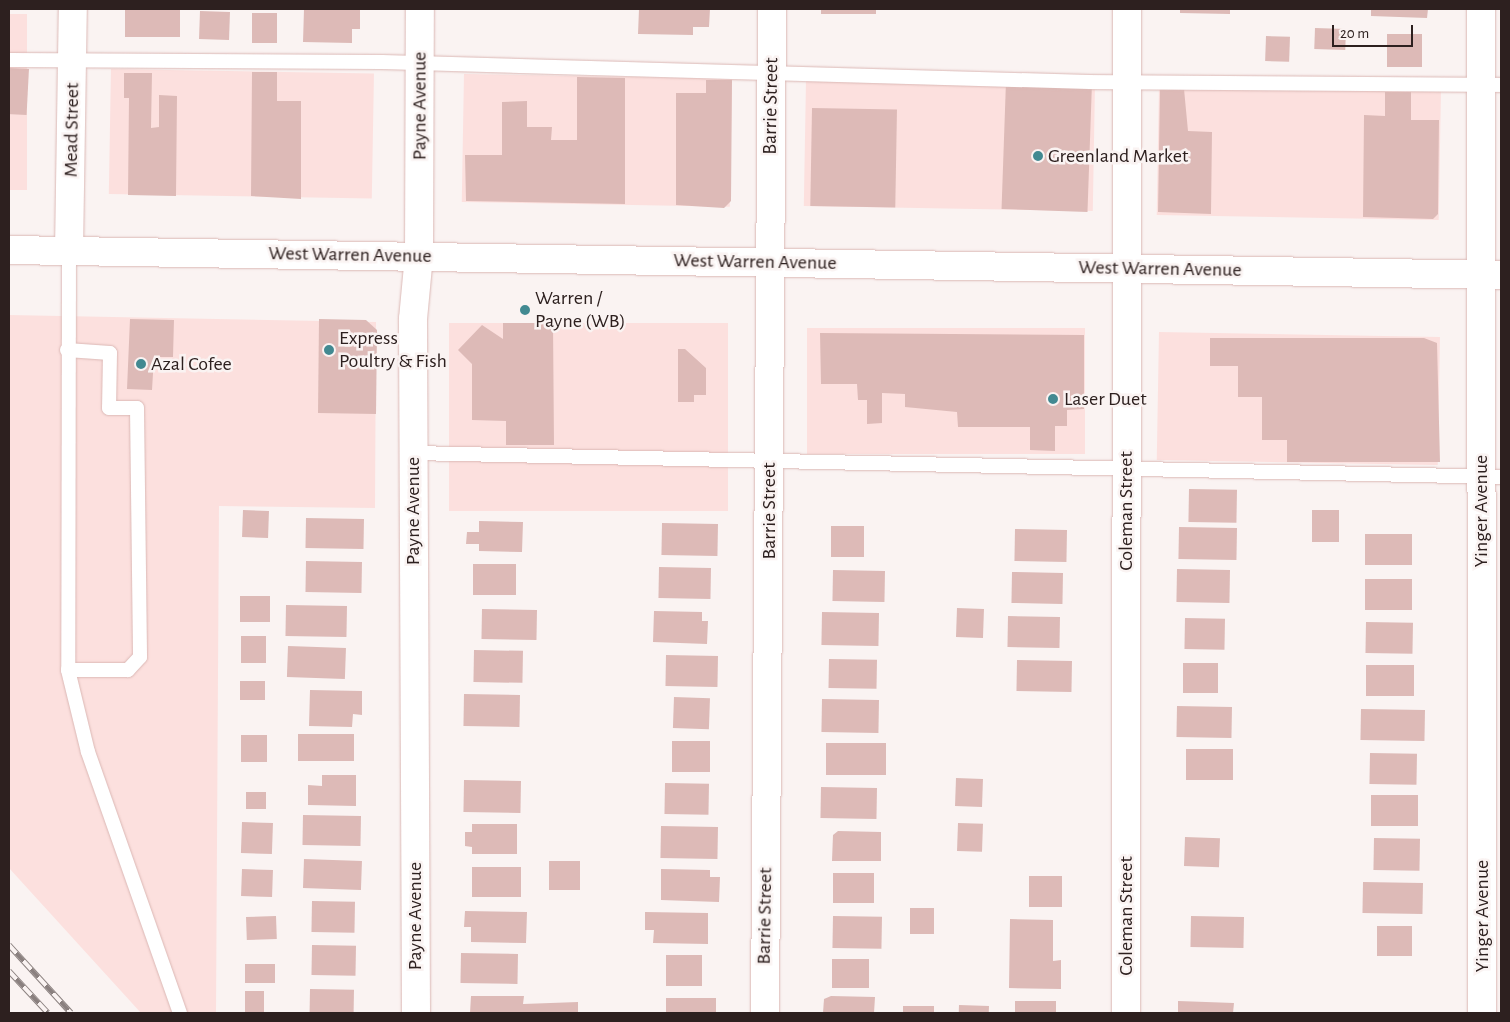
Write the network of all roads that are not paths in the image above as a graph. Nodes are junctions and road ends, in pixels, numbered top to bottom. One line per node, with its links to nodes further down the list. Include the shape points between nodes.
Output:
1 (73, 9): 7 (street, Mead Street)
2 (420, 9): 8 (street, Payne Avenue)
3 (772, 9): 9 (street, Barrie Street)
4 (1127, 9): 10 (street, Coleman Street)
5 (1481, 9): 11 (street, Yinger Avenue)
6 (9, 60): 7 (lane)
7 (73, 62): 8 (lane); 13 (street, Mead Street)
8 (419, 64): 9 (lane); 14 (street, Payne Avenue)
9 (772, 73): 10 (lane); 15 (street, Barrie Street)
10 (1126, 82): 11 (lane); 16 (street, Coleman Street)
11 (1491, 85): 17 (street, Yinger Avenue)
12 (9, 250): 13 (street, West Warren Avenue)
13 (69, 251): 14 (street, West Warren Avenue); 18 (lane)
14 (419, 256): 15 (street, West Warren Avenue); 19 (street, Payne Avenue, via 412,319)
15 (772, 263): 16 (street, West Warren Avenue); 20 (street, Barrie Street)
16 (1126, 269): 17 (street, West Warren Avenue); 21 (street, Coleman Street)
17 (1491, 275): 22 (street, Yinger Avenue)
18 (68, 350): 23 (lane); 23 (lane, via 110,353 109,408 137,408 140,657 128,670)
19 (413, 454): 20 (lane); 25 (street, Payne Avenue)
20 (770, 461): 21 (lane); 26 (street, Barrie Street)
21 (1126, 468): 22 (lane); 27 (street, Coleman Street)
22 (1491, 476): 28 (street, Yinger Avenue)
23 (68, 670): 24 (lane, via 88,752)
24 (180, 1013)
25 (416, 1013)
26 (765, 1013)
27 (1126, 1013)
28 (1482, 1013)

